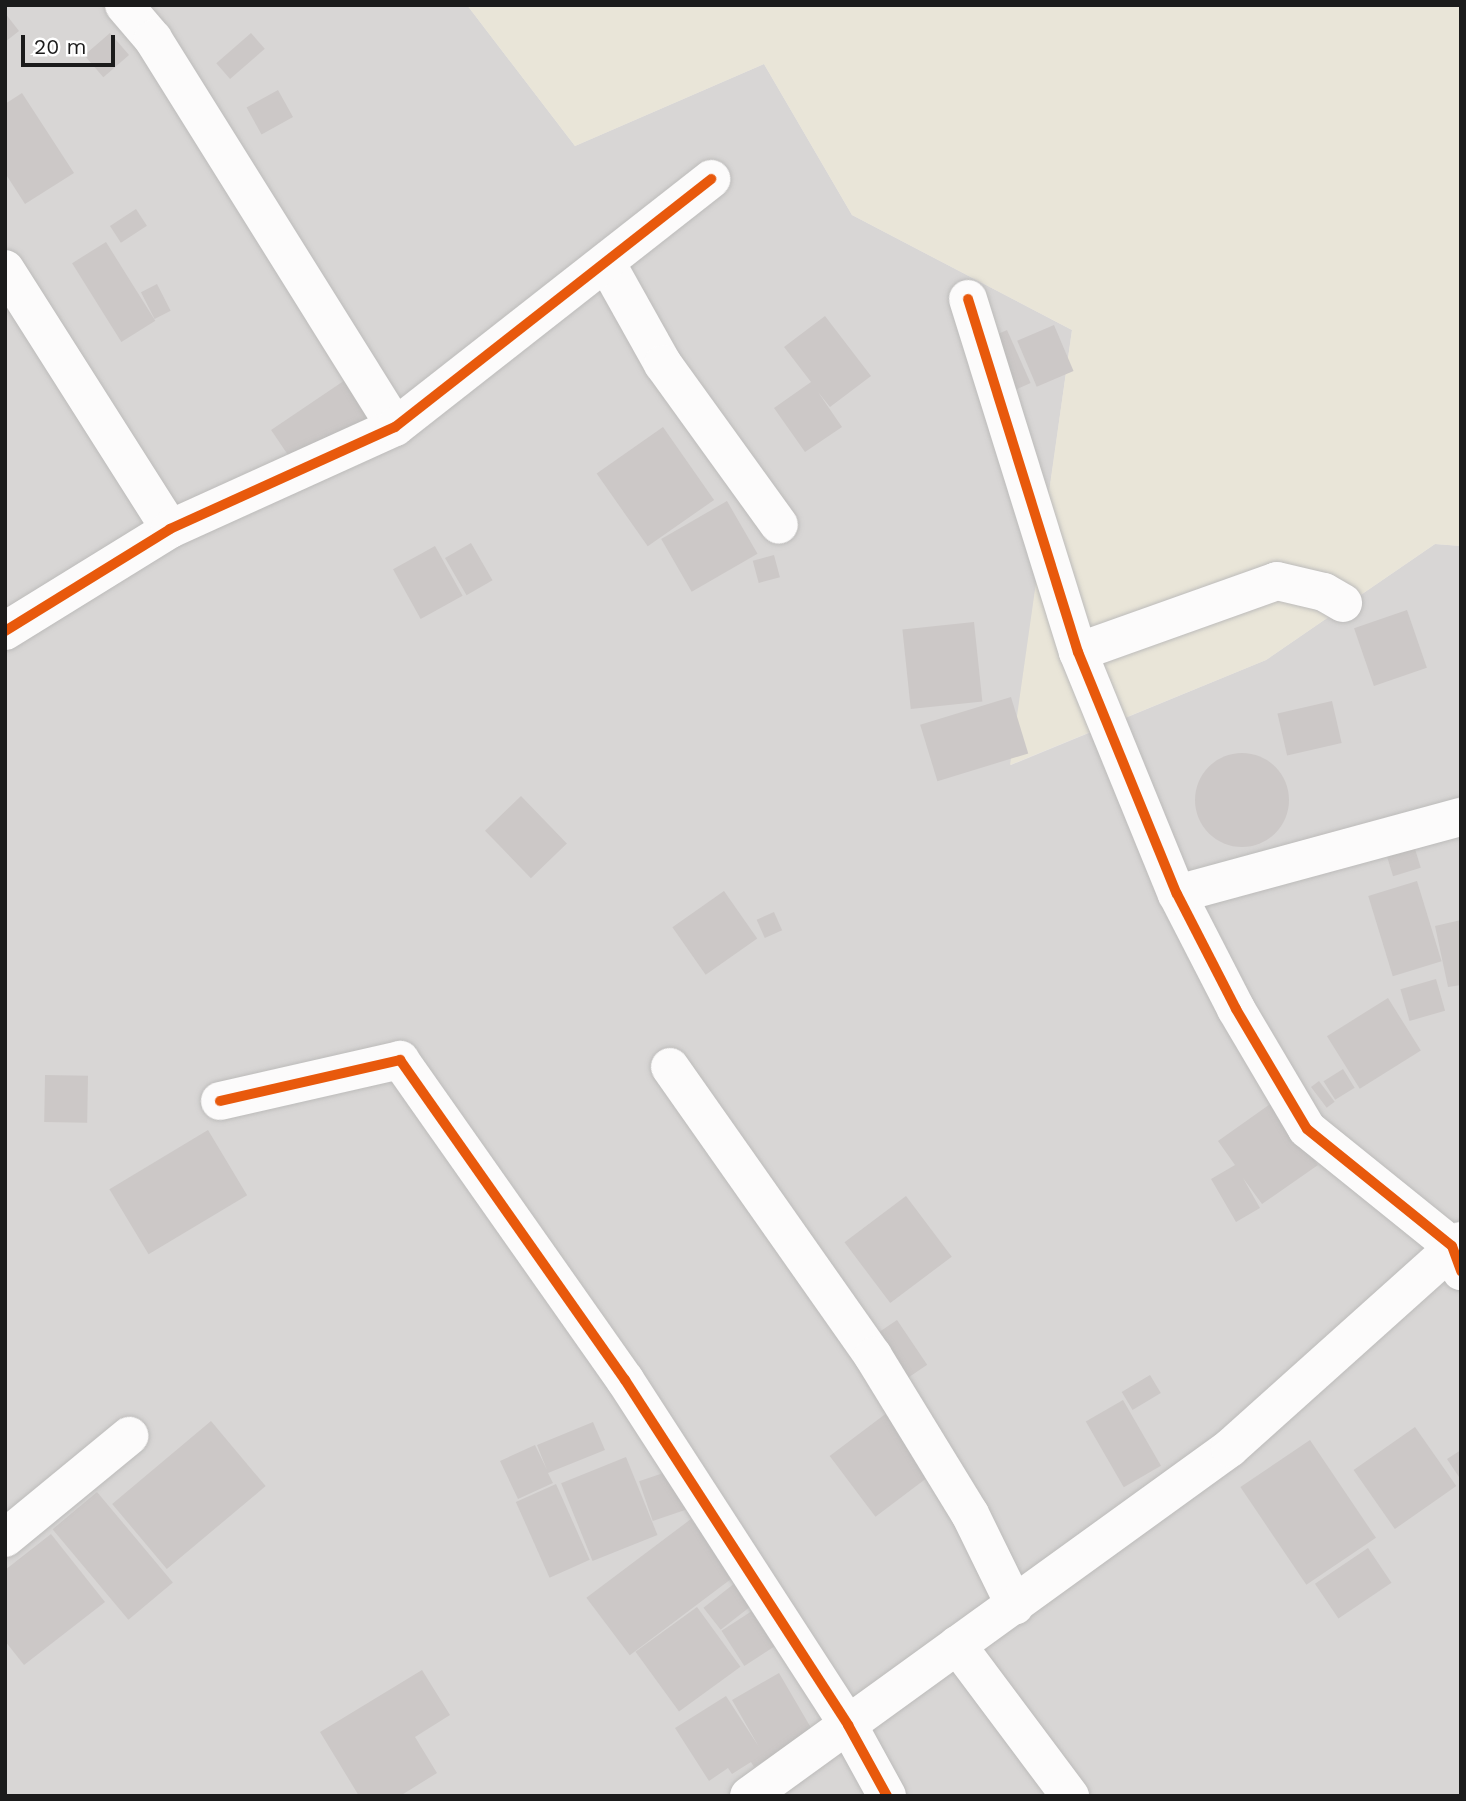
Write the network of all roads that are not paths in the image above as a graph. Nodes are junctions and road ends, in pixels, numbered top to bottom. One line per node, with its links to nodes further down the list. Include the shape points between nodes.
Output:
1 (124, 5): 6 (street, via 153,38)
2 (711, 178): 3 (street)
3 (607, 264): 6 (street); 7 (street, via 663,364)
4 (5, 269): 8 (street)
5 (968, 299): 11 (street)
6 (395, 427): 8 (street)
7 (779, 525)
8 (170, 529): 10 (street)
9 (1343, 603): 11 (street, via 1324,592 1277,581)
10 (5, 631)
11 (1078, 652): 13 (street)
12 (1461, 817): 13 (street)
13 (1177, 894): 16 (street, via 1236,1009 1307,1129)
14 (670, 1067): 19 (street, via 873,1356 971,1514)
15 (220, 1101): 21 (street, via 400,1060 625,1380)
16 (1458, 1253): 19 (street, via 1230,1448)
17 (129, 1436): 18 (street)
18 (5, 1538)
19 (1015, 1606): 20 (street)
20 (957, 1645): 21 (street); 24 (street)
21 (848, 1725): 22 (street); 23 (street)
22 (749, 1796)
23 (887, 1796)
24 (1070, 1796)

